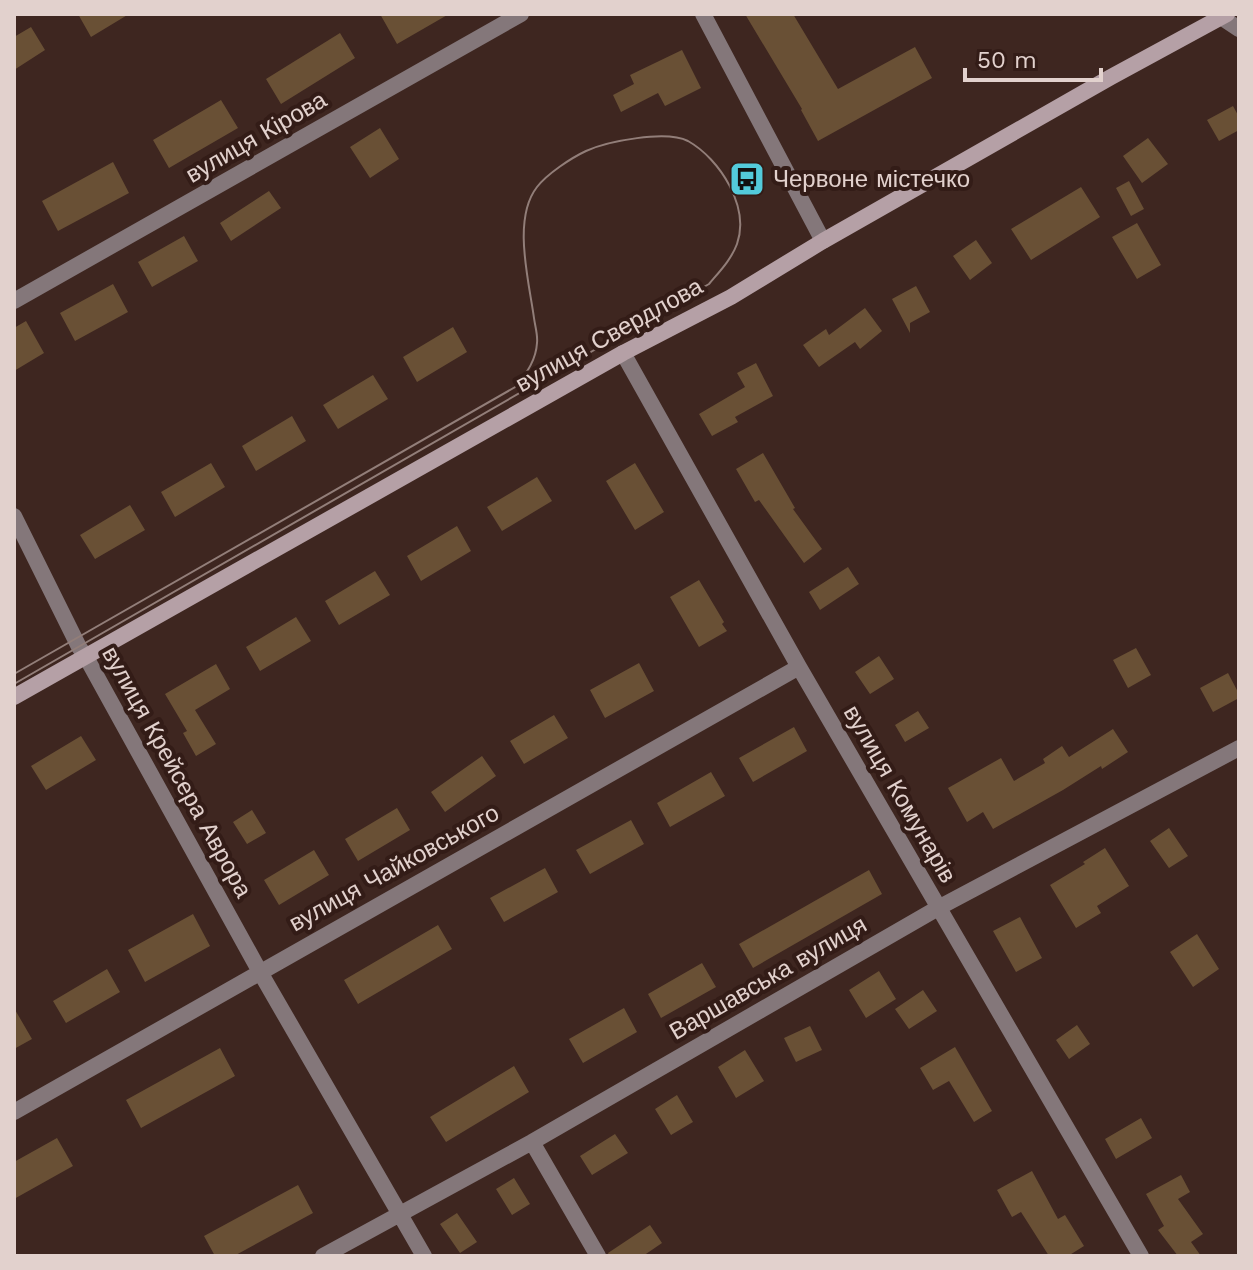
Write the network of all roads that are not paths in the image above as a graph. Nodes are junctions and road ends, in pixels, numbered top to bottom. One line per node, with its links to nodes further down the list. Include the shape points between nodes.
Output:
1 (521, 14): 6 (street, вулиця Кірова)
2 (703, 14): 5 (street)
3 (1224, 16): 4 (street); 5 (street, вулиця Свердлова)
4 (1239, 29)
5 (823, 241): 7 (street, вулиця Свердлова)
6 (14, 301)
7 (623, 353): 9 (street, вулиця Свердлова); 10 (street, вулиця Комунарів)
8 (14, 516): 9 (street, вулиця Крейсера Аврора)
9 (86, 657): 11 (street, вулиця Свердлова); 14 (street, вулиця Крейсера Аврора)
10 (799, 667): 13 (street, вулиця Комунарів); 14 (street, вулиця Чайковського)
11 (14, 697)
12 (1239, 748): 13 (street, Варшавська вулиця)
13 (938, 908): 16 (street, Варшавська вулиця); 21 (street, вулиця Комунарів)
14 (260, 972): 15 (street, вулиця Чайковського); 17 (street, вулиця Крейсера Аврора)
15 (14, 1112)
16 (532, 1142): 17 (street, Варшавська вулиця); 20 (street)
17 (401, 1214): 18 (street, Варшавська вулиця); 19 (street, вулиця Крейсера Аврора)
18 (323, 1256)
19 (424, 1256)
20 (598, 1256)
21 (1141, 1256)

